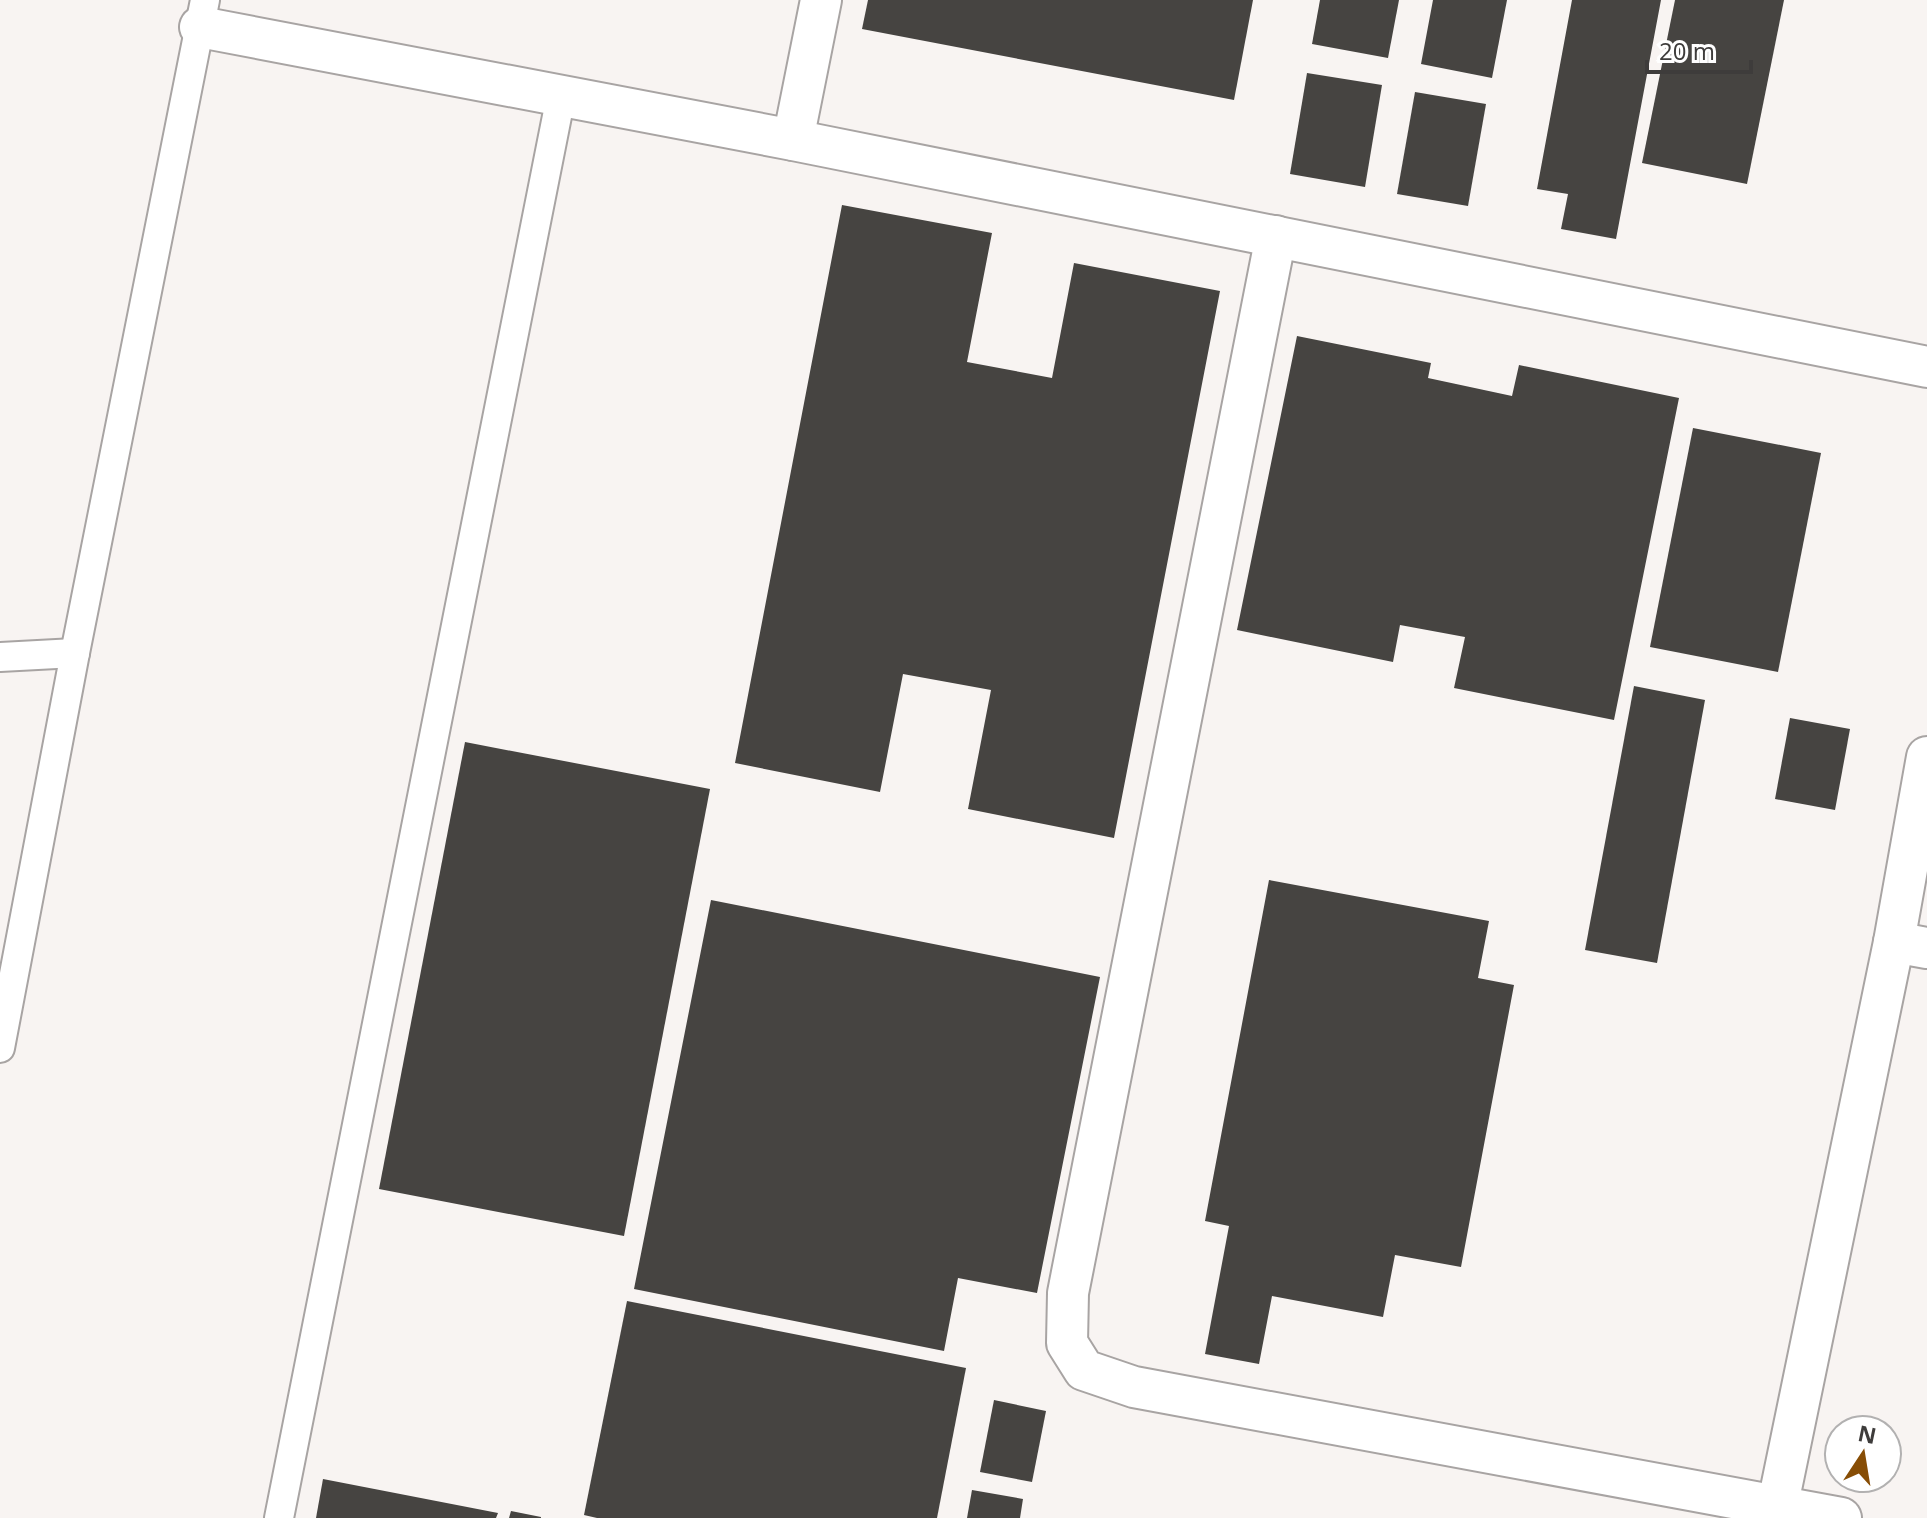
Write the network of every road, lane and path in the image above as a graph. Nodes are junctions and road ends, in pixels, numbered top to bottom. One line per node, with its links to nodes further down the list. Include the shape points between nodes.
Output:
1 (821, 0): 4 (street)
2 (203, 13): 3 (street); 7 (street)
3 (561, 96): 4 (street); 13 (street)
4 (793, 140): 5 (street)
5 (1276, 236): 6 (street); 12 (street, via 1068,1293 1067,1343 1084,1370 1134,1387)
6 (1927, 367)
7 (75, 653): 8 (street); 11 (street)
8 (0, 657)
9 (1927, 757): 10 (street)
10 (1910, 945): 12 (street)
11 (0, 1048)
12 (1776, 1512): 14 (street)
13 (279, 1518)
14 (1841, 1518)

